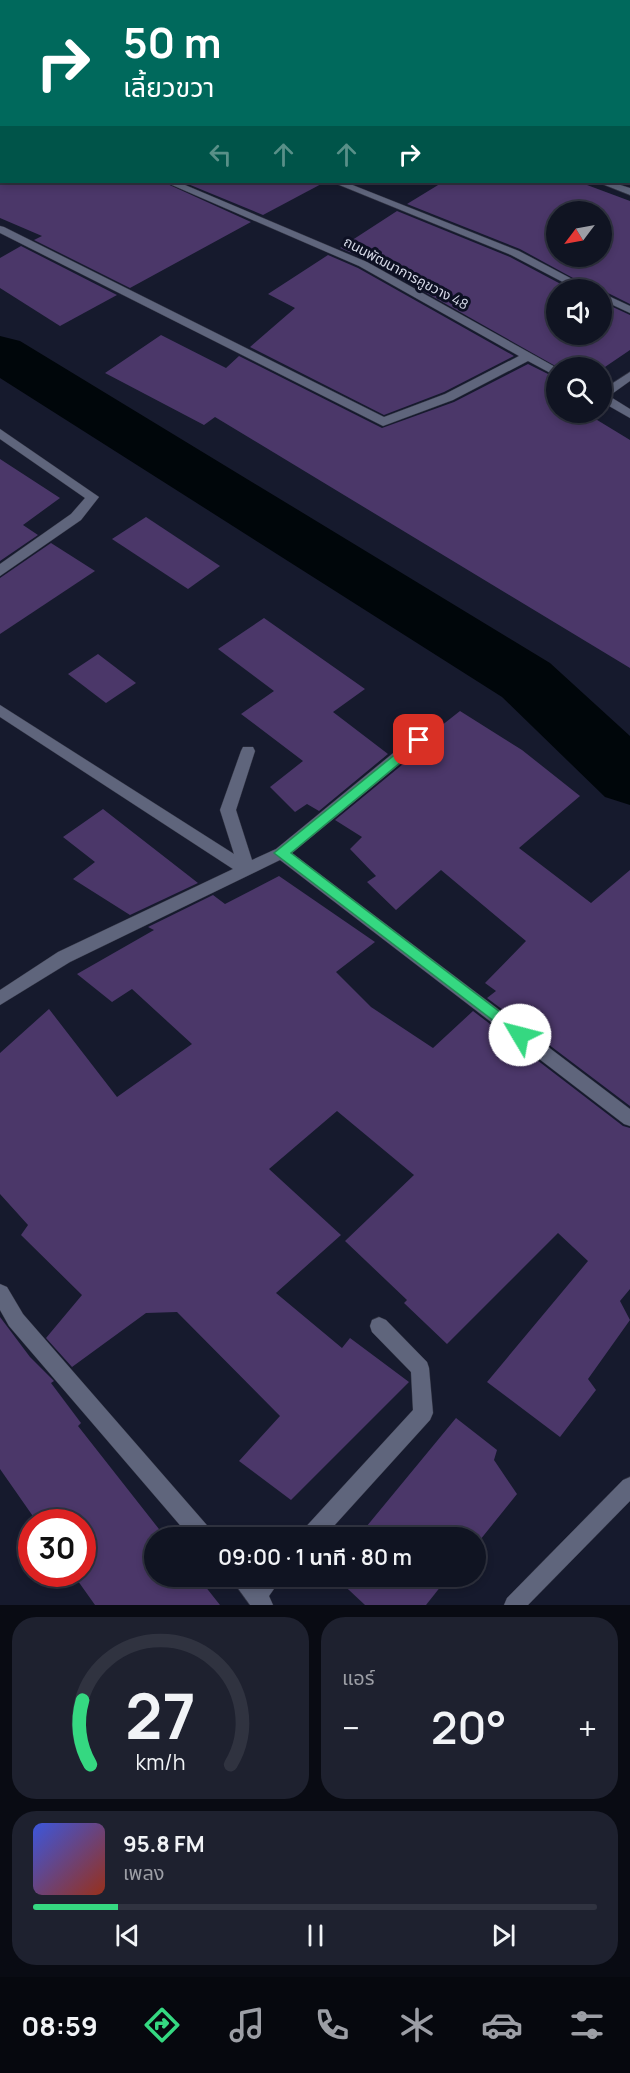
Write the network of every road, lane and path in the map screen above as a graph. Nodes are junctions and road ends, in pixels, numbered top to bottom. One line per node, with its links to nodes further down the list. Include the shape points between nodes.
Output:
1 (172, 183): 9 (street, ถนนพัฒนาการคูขวาง 48, via 363,264)
2 (339, 183): 6 (street, via 514,253)
3 (605, 183): 4 (street)
4 (630, 192)
5 (0, 229): 9 (street, via 383,422 449,398)
6 (566, 279)
7 (612, 301): 8 (street)
8 (630, 310)
9 (528, 356): 10 (street, ถนนพัฒนาการคูขวาง 48)
10 (546, 366)
11 (630, 376): 12 (street)
12 (612, 389)
13 (612, 402): 14 (street)
14 (630, 414)
15 (0, 433): 16 (street, via 93,497 76,517)
16 (0, 571)
17 (0, 710): 21 (street)
18 (419, 740): 20 (street)
19 (248, 751): 21 (street, via 228,810)
20 (281, 853): 21 (street); 23 (street)
21 (247, 870): 22 (street, via 64,957)
22 (0, 998)
23 (630, 1119)
24 (0, 1293): 27 (street, via 16,1320)
25 (379, 1326): 28 (street, via 420,1368 423,1413)
26 (630, 1487): 32 (street)
27 (195, 1527)
28 (319, 1527)
29 (248, 1587): 31 (street)
30 (267, 1587): 31 (street)
31 (259, 1600)
32 (514, 1605)

